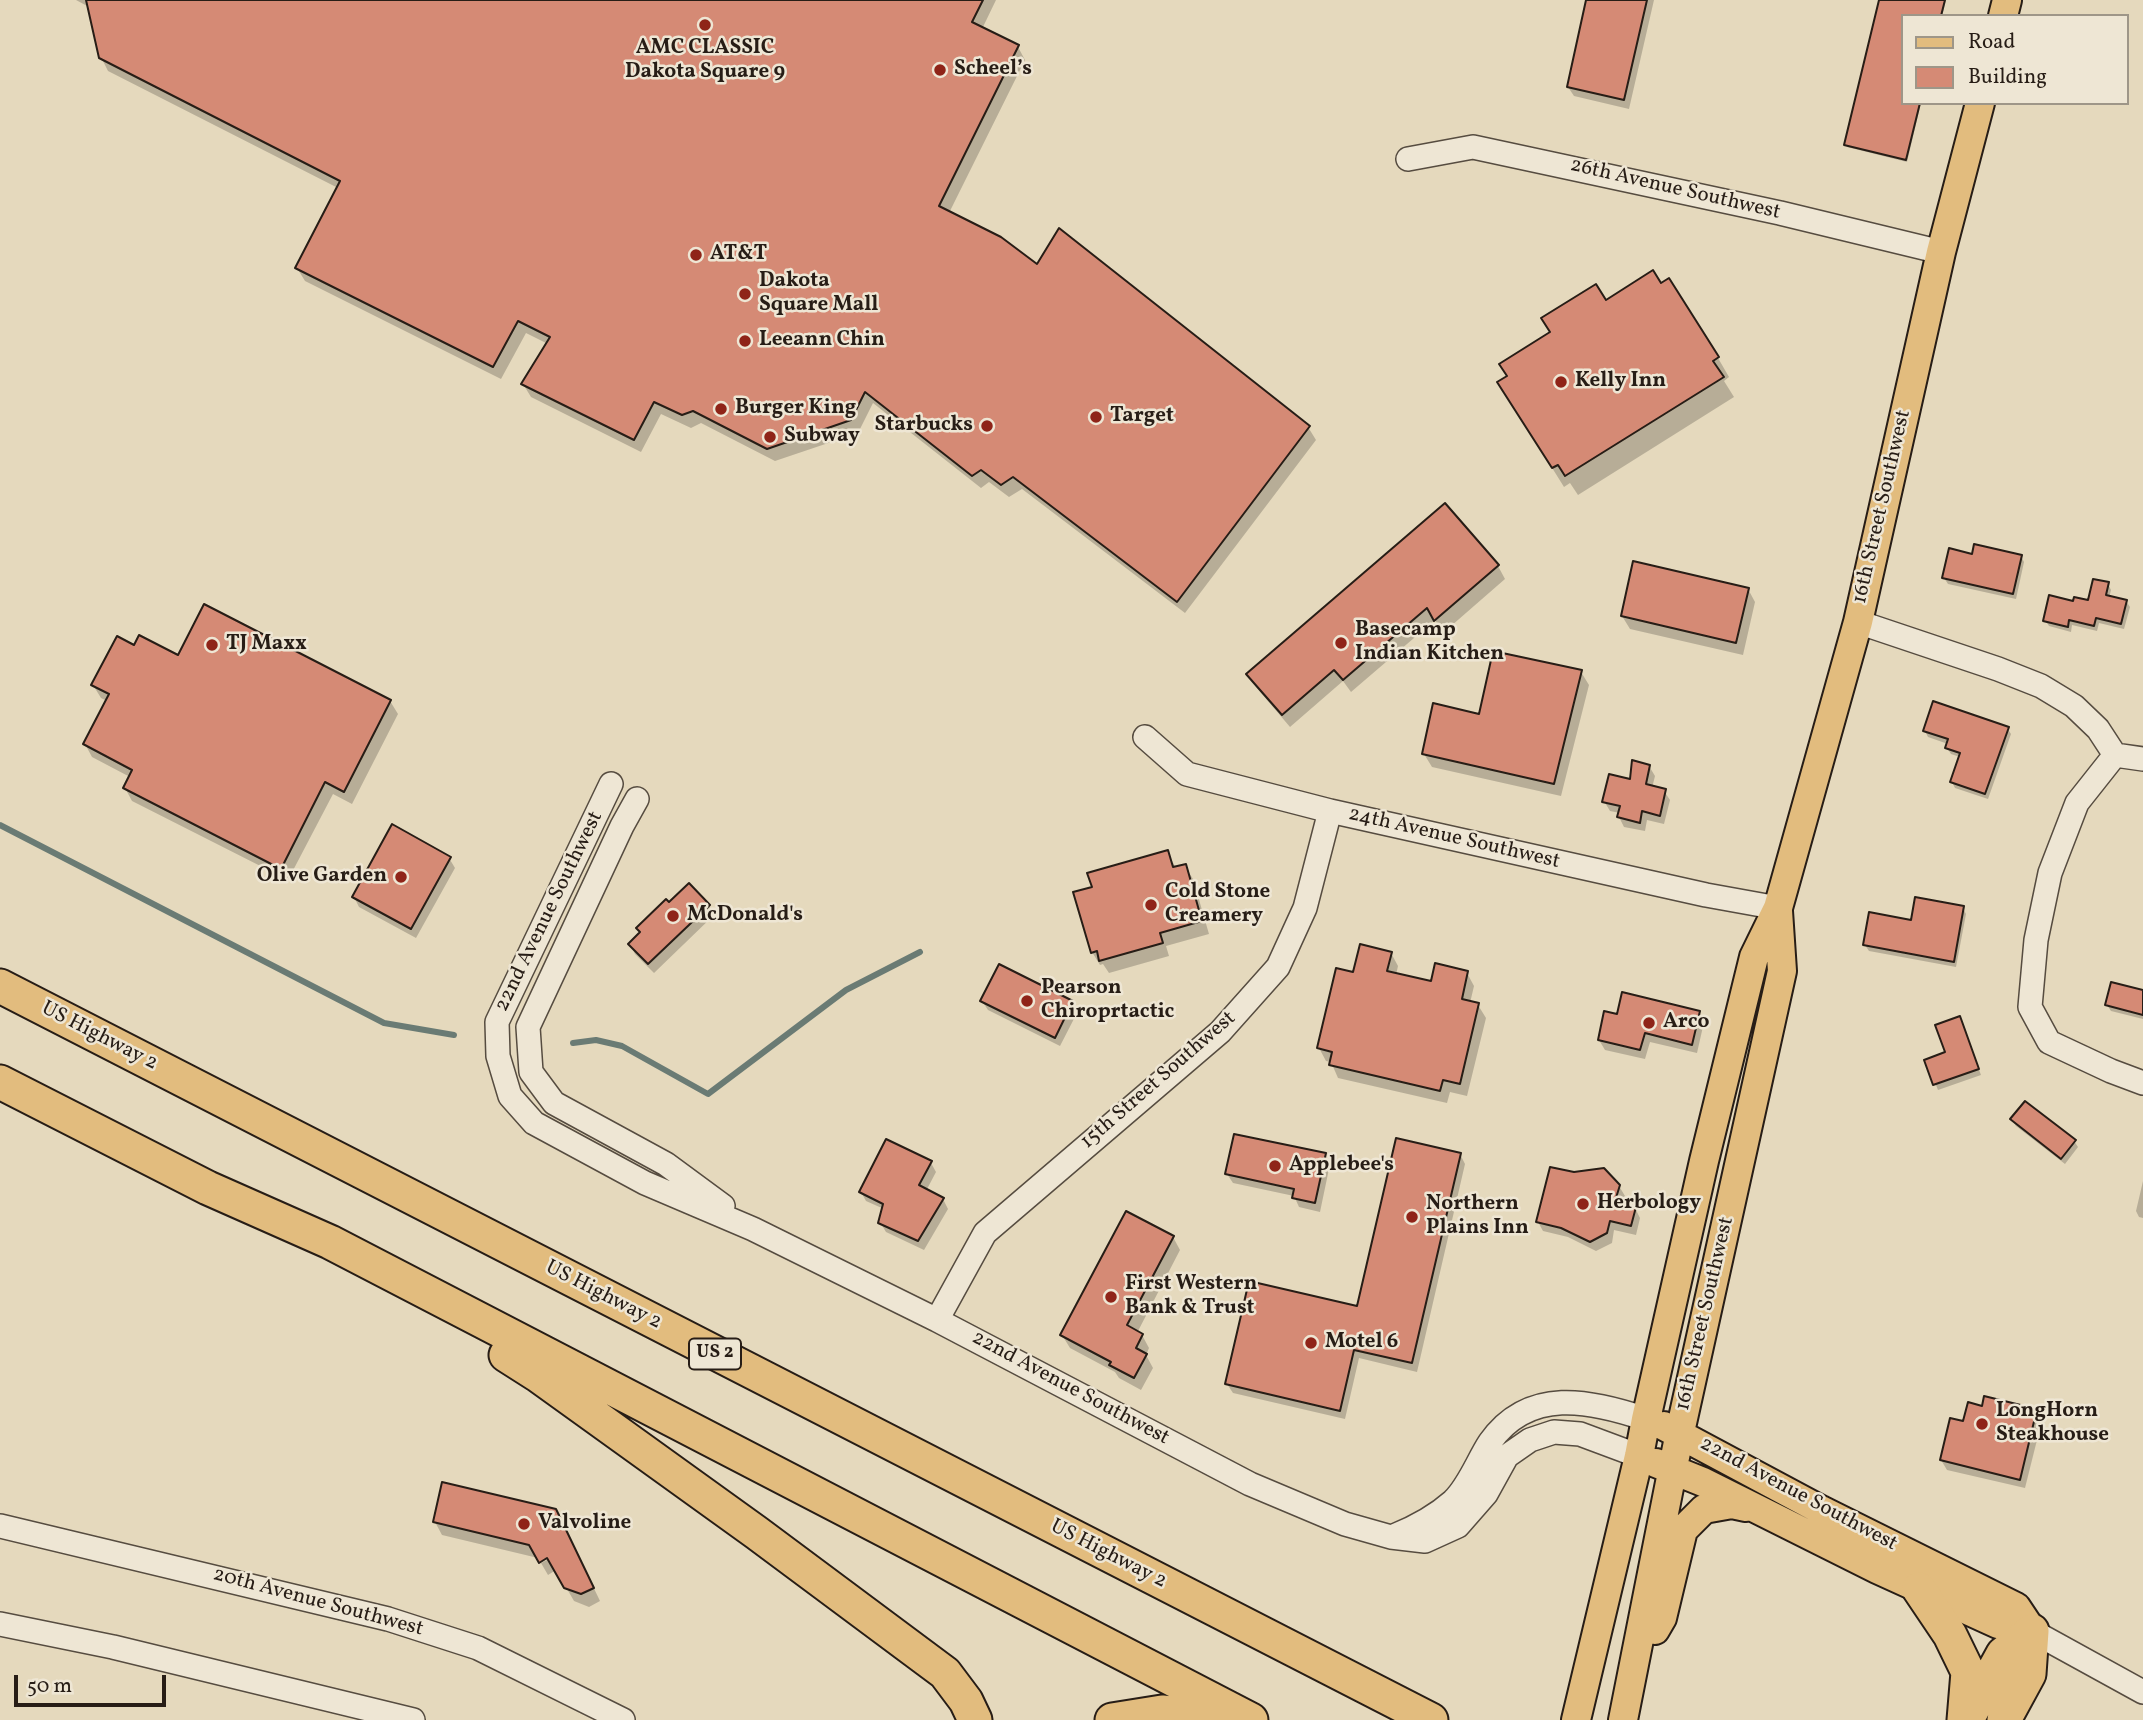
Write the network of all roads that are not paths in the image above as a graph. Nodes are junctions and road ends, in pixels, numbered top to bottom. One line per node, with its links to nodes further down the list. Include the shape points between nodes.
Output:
1 (1979, 105): 3 (main road, 16th Street Southwest)
2 (1408, 159): 3 (street, 26th Avenue Southwest, via 1473,147 1767,210)
3 (1941, 253): 4 (main road, 16th Street Southwest)
4 (1857, 622): 6 (street, via 2041,686 2074,706 2098,729); 11 (main road, 16th Street Southwest)
5 (1145, 737): 10 (street, 24th Avenue Southwest, via 1187,774)
6 (2115, 755): 7 (street); 14 (street, via 2077,803 2050,873 2036,940 2030,1007 2049,1042)
7 (2143, 759)
8 (611, 784): 15 (street, 22nd Avenue Southwest, via 497,1022 498,1056 510,1096 534,1123 645,1184)
9 (637, 799): 15 (street, 22nd Avenue Southwest, via 528,1027 531,1072 554,1103 666,1164)
10 (1330, 811): 11 (street, 24th Avenue Southwest); 17 (street, 15th Street Southwest, via 1305,908 1278,967 1222,1031 985,1233)
11 (1778, 908): 18 (main road, 16th Street Southwest, via 1754,957); 19 (main road, 16th Street Southwest, via 1782,971)
12 (0, 986): 37 (highway, US Highway 2 / US 2)
13 (0, 1082): 16 (highway, via 208,1188)
14 (2143, 1083)
15 (753, 1229): 17 (street, 22nd Avenue Southwest)
16 (330, 1242): 33 (highway, via 539,1376 757,1533 945,1673); 36 (highway)
17 (937, 1320): 24 (street, 22nd Avenue Southwest, via 1251,1484 1345,1524)
18 (1646, 1419): 19 (main road, 22nd Avenue Southwest); 20 (main road, 16th Street Southwest); 24 (street, 22nd Avenue Southwest, via 1611,1407 1563,1402 1534,1407 1515,1416 1492,1440 1455,1499 1426,1522)
19 (1680, 1432): 21 (main road, 16th Street Southwest); 27 (main road, 22nd Avenue Southwest, via 1821,1510 2016,1607)
20 (1640, 1456): 21 (main road, 22nd Avenue Southwest); 24 (street, 22nd Avenue Southwest, via 1580,1434 1554,1432 1530,1440 1507,1456 1486,1494 1458,1526 1425,1541); 30 (main road, 16th Street Southwest)
21 (1672, 1470): 22 (main road, 22nd Avenue Southwest); 28 (main road, 16th Street Southwest)
22 (1758, 1510): 25 (main road, 22nd Avenue Southwest); 28 (main road, via 1732,1504 1704,1509 1683,1530 1662,1618)
23 (0, 1526): 32 (street, 20th Avenue Southwest, via 388,1619 478,1648)
24 (1391, 1537)
25 (1919, 1589): 27 (main road, 22nd Avenue Southwest, via 1998,1624); 39 (highway, via 1951,1635 1968,1672)
26 (0, 1624): 31 (street)
27 (2032, 1631): 29 (street, 22nd Avenue Southwest); 39 (highway, via 2003,1654); 40 (highway, via 2029,1674)
28 (1633, 1669): 38 (main road, 16th Street Southwest)
29 (2143, 1692)
30 (1578, 1712)
31 (413, 1720)
32 (622, 1720)
33 (975, 1720)
34 (1112, 1720): 35 (highway, via 1162,1712)
35 (1229, 1720)
36 (1251, 1720)
37 (1431, 1720)
38 (1623, 1720)
39 (1965, 1720)
40 (2004, 1720)

